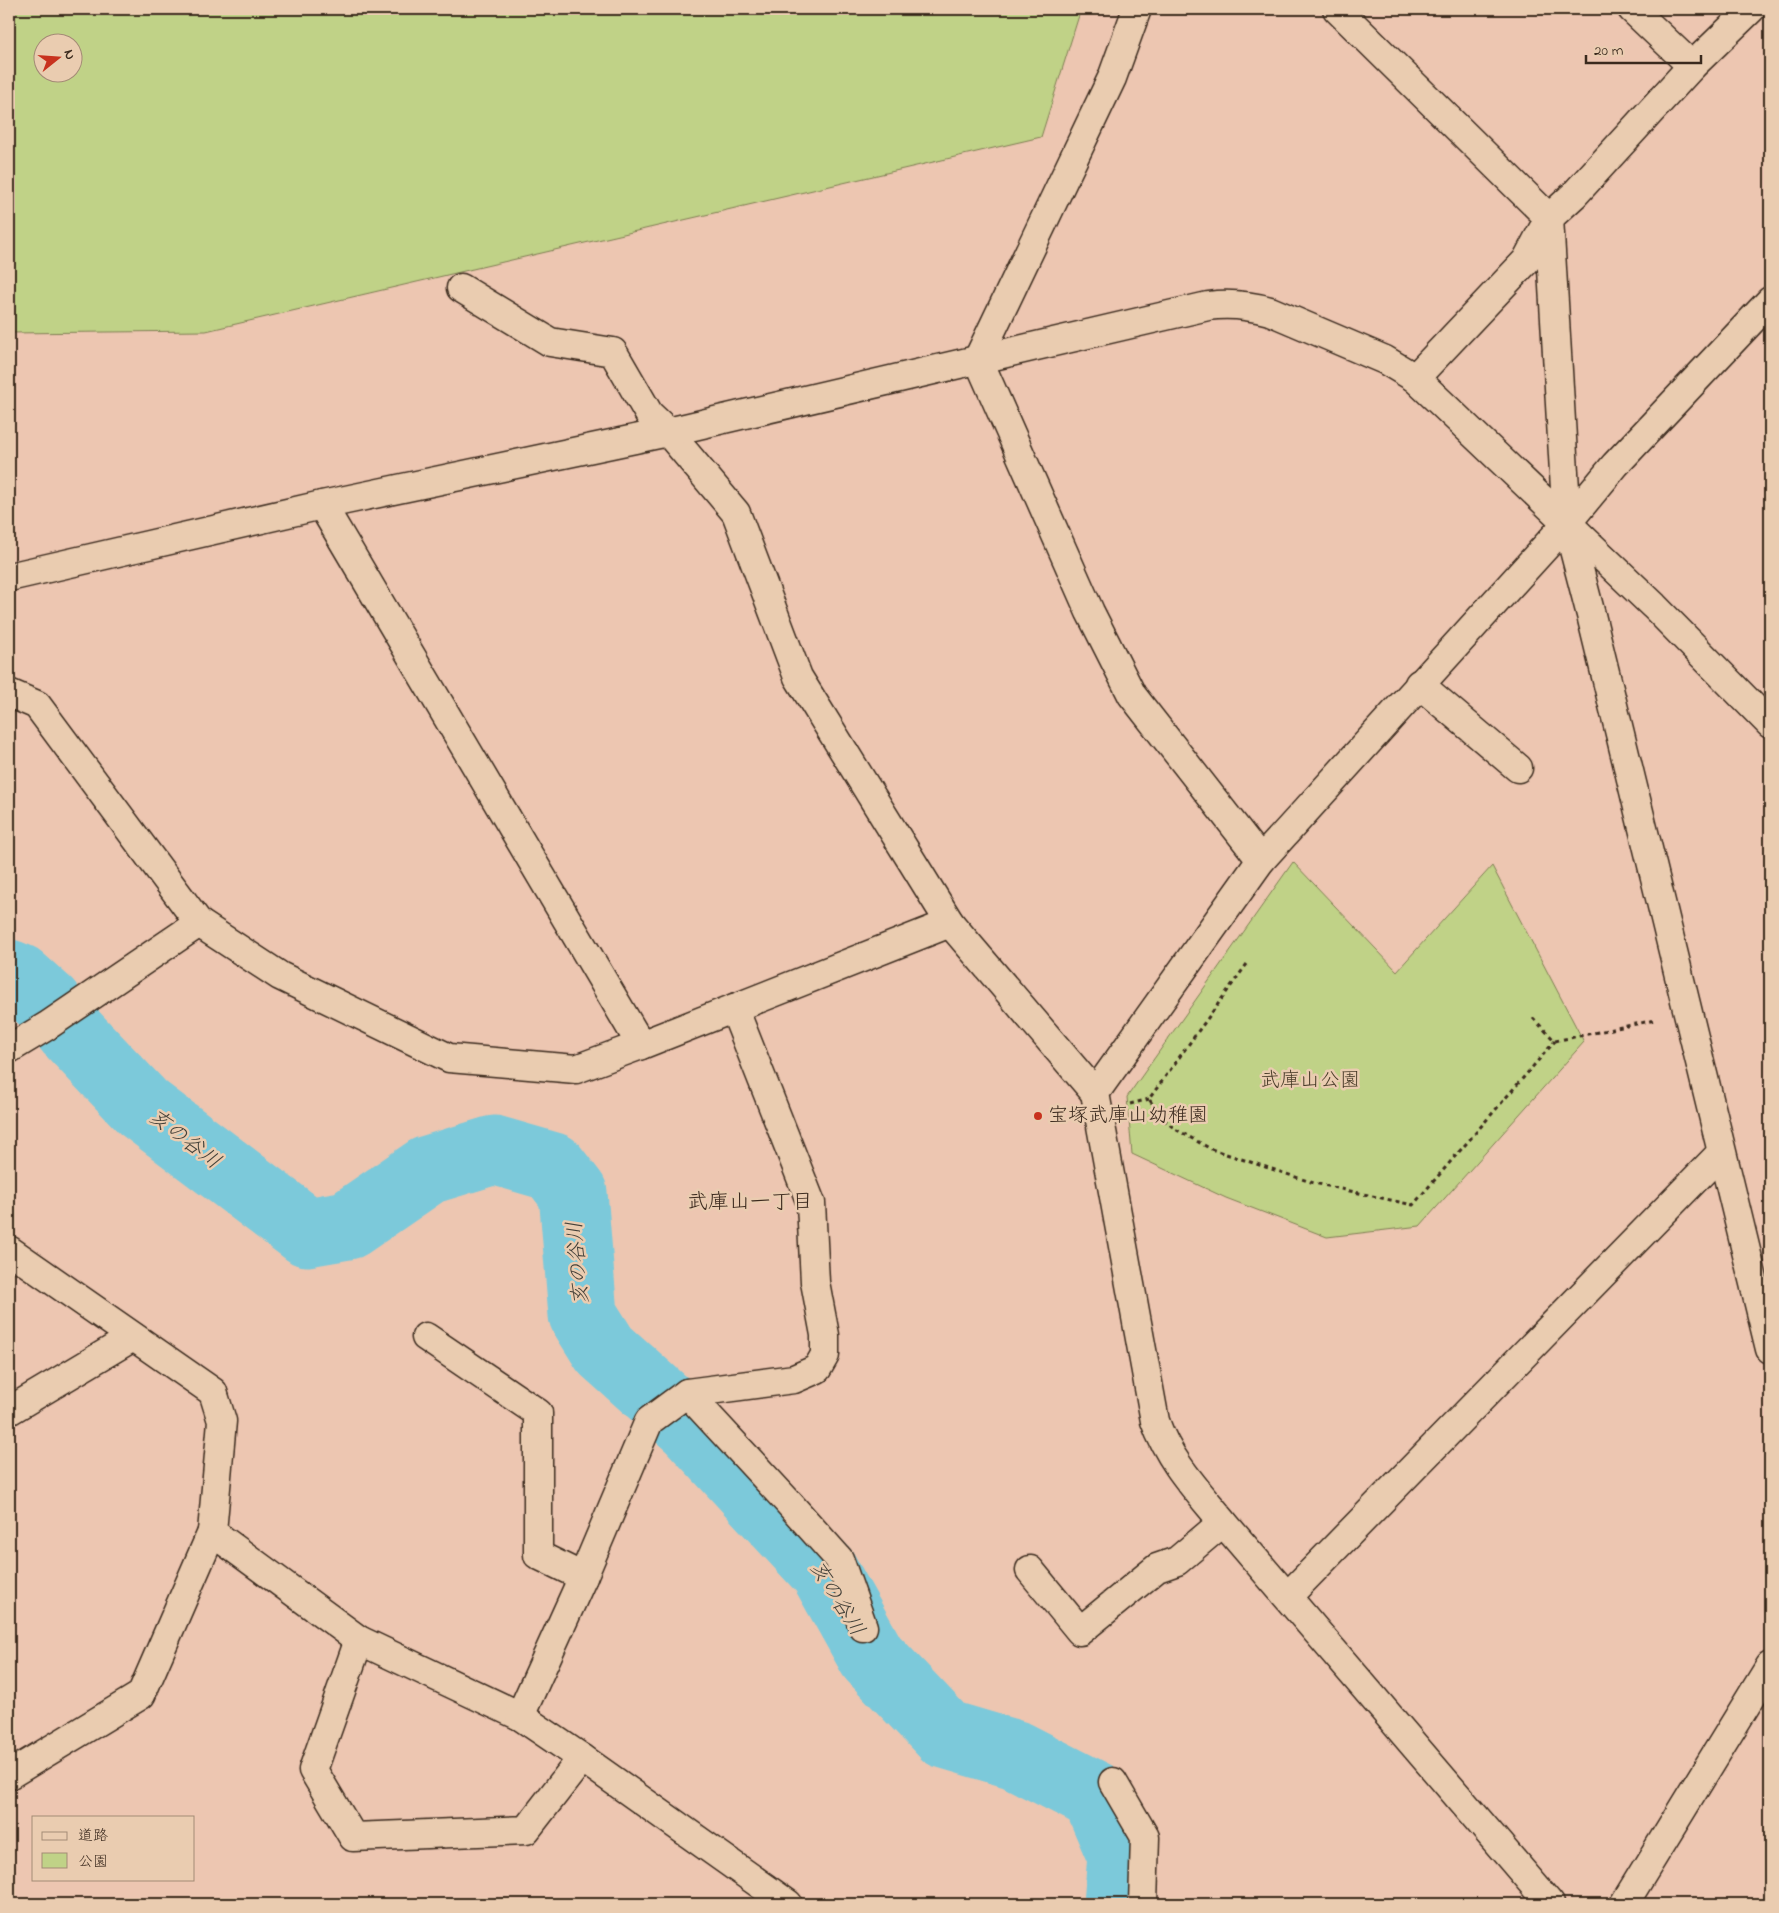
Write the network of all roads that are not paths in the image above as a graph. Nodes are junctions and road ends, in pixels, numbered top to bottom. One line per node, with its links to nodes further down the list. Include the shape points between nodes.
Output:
1 (1137, 9): 9 (street, via 1112,78)
2 (1337, 9): 6 (street)
3 (1632, 9): 5 (street)
4 (1751, 9): 5 (street)
5 (1692, 66): 6 (street)
6 (1549, 218): 10 (street, via 1526,261); 13 (street)
7 (461, 288): 11 (street, via 550,342 613,352 649,414)
8 (1770, 300): 13 (street, via 1615,465)
9 (978, 359): 10 (street, via 1230,303 1270,312 1385,360); 11 (street); 19 (street, via 1090,612 1132,695)
10 (1415, 378): 13 (street)
11 (668, 432): 12 (street); 20 (street, via 736,513 798,677)
12 (322, 504): 14 (street); 23 (street)
13 (1567, 524): 15 (street); 17 (street, via 1654,606); 26 (street, via 1592,615)
14 (9, 577)
15 (1420, 684): 18 (street); 19 (street)
16 (9, 693): 21 (street, via 37,705)
17 (1770, 724)
18 (1518, 768)
19 (1261, 860): 25 (street)
20 (950, 922): 22 (street); 25 (street)
21 (199, 923): 23 (street, via 280,976 449,1058 576,1069); 24 (street)
22 (734, 1008): 23 (street); 31 (street, via 811,1203 814,1282 825,1335 825,1355 817,1370 794,1379)
23 (642, 1045)
24 (9, 1049)
25 (1096, 1093): 33 (street, via 1155,1421 1176,1464)
26 (1721, 1153): 30 (street); 37 (street)
27 (9, 1250): 28 (street)
28 (133, 1337): 32 (street); 34 (street, via 213,1392 222,1421)
29 (426, 1338): 36 (street, via 538,1412 538,1555)
30 (1770, 1349)
31 (687, 1393): 36 (street, via 649,1421); 38 (street, via 839,1559)
32 (9, 1411)
33 (1224, 1522): 35 (street, via 1177,1561 1157,1568 1080,1631); 37 (street)
34 (212, 1532): 39 (street); 43 (street, via 141,1695)
35 (1030, 1570)
36 (583, 1577): 41 (street)
37 (1288, 1596): 47 (street)
38 (863, 1627)
39 (359, 1640): 41 (street); 42 (street, via 313,1770 353,1837 526,1830)
40 (1770, 1666): 48 (street)
41 (520, 1716): 42 (street)
42 (582, 1758): 45 (street)
43 (9, 1774)
44 (1112, 1782): 46 (street, via 1145,1837)
45 (788, 1904)
46 (1143, 1904)
47 (1550, 1904)
48 (1624, 1904)

